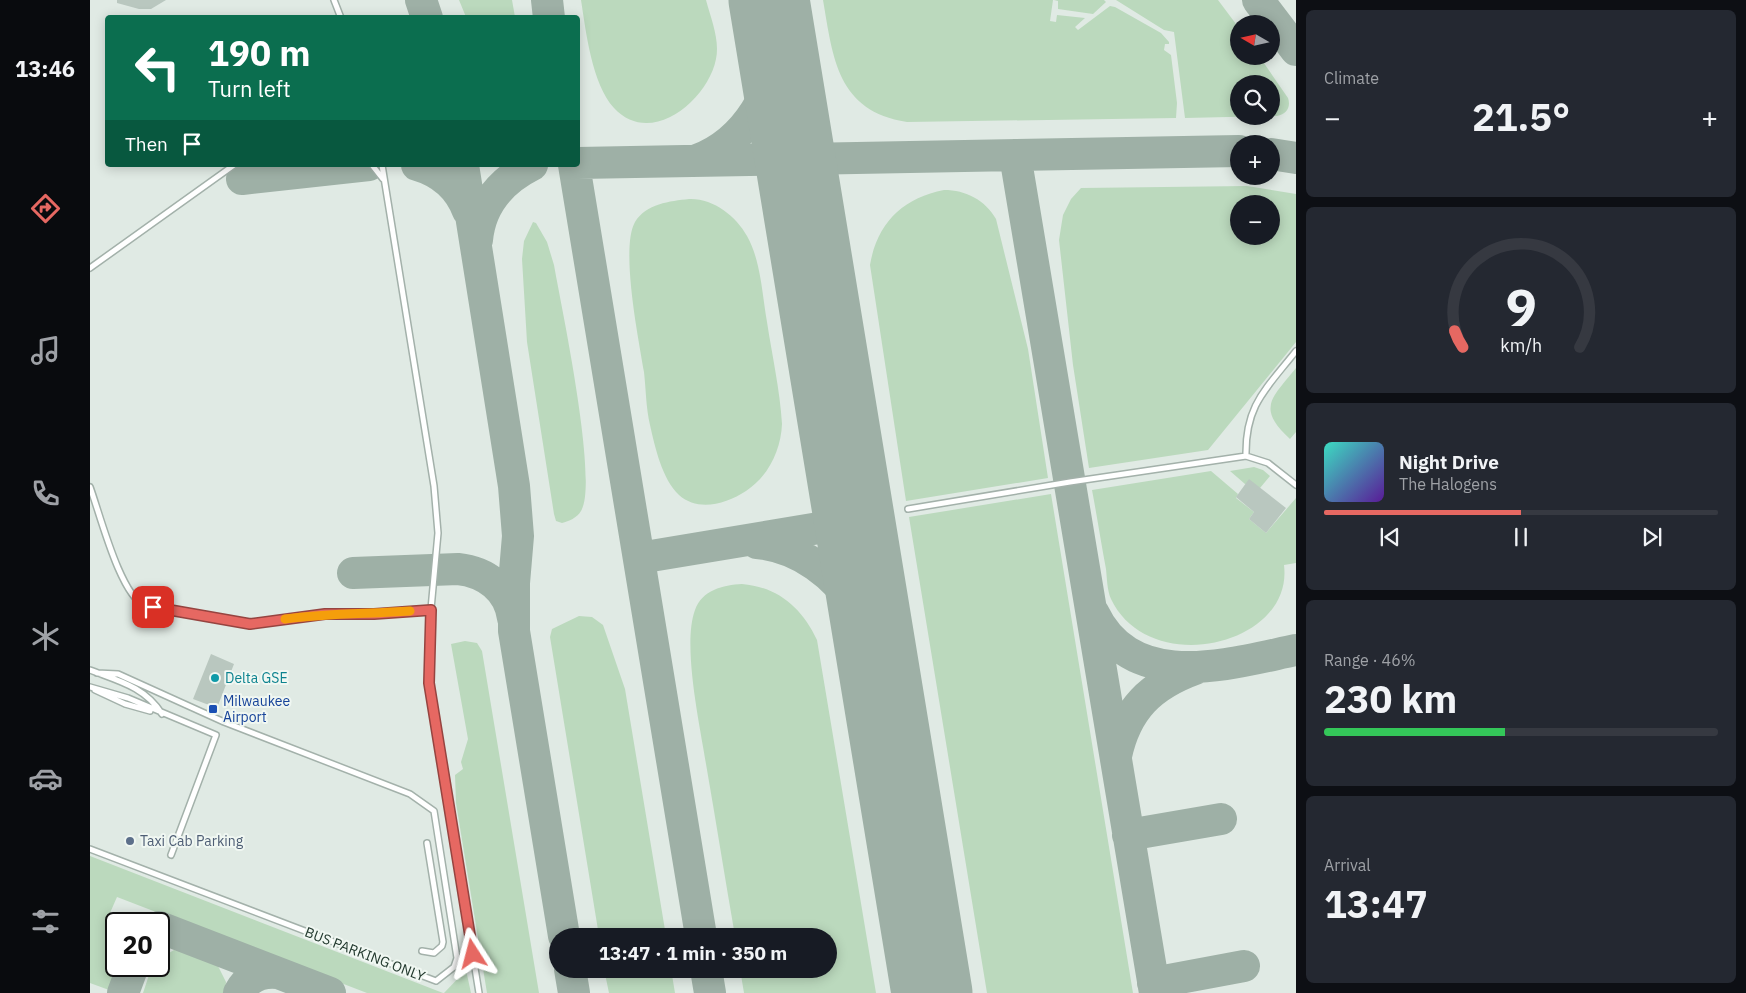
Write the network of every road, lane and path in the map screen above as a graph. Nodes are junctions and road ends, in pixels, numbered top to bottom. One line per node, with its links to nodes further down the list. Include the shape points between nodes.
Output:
1 (334, 0): 2 (lane)
2 (340, 15)
3 (231, 167): 7 (lane)
4 (374, 167): 6 (lane)
5 (382, 167): 6 (lane)
6 (385, 182): 13 (lane, via 434,486 438,533)
7 (90, 268)
8 (1296, 351): 9 (lane, via 1257,399 1250,416)
9 (1246, 456): 10 (lane, via 1268,462); 12 (lane)
10 (1296, 485)
11 (90, 487): 13 (lane, via 124,582 139,603 145,606 250,624 325,614)
12 (908, 509)
13 (431, 610): 22 (lane, via 429,683)
14 (90, 670): 15 (lane)
15 (97, 673): 17 (lane, via 135,688 154,700); 19 (lane, BUS PARKING ONLY, via 118,674 224,722 422,801 434,811 457,958 454,967 436,982)
16 (90, 687): 17 (lane, via 128,698)
17 (162, 714): 20 (lane, via 216,735)
18 (427, 843): 21 (lane, via 442,946 434,953)
19 (90, 849)
20 (171, 854)
21 (422, 951)
22 (479, 993)

